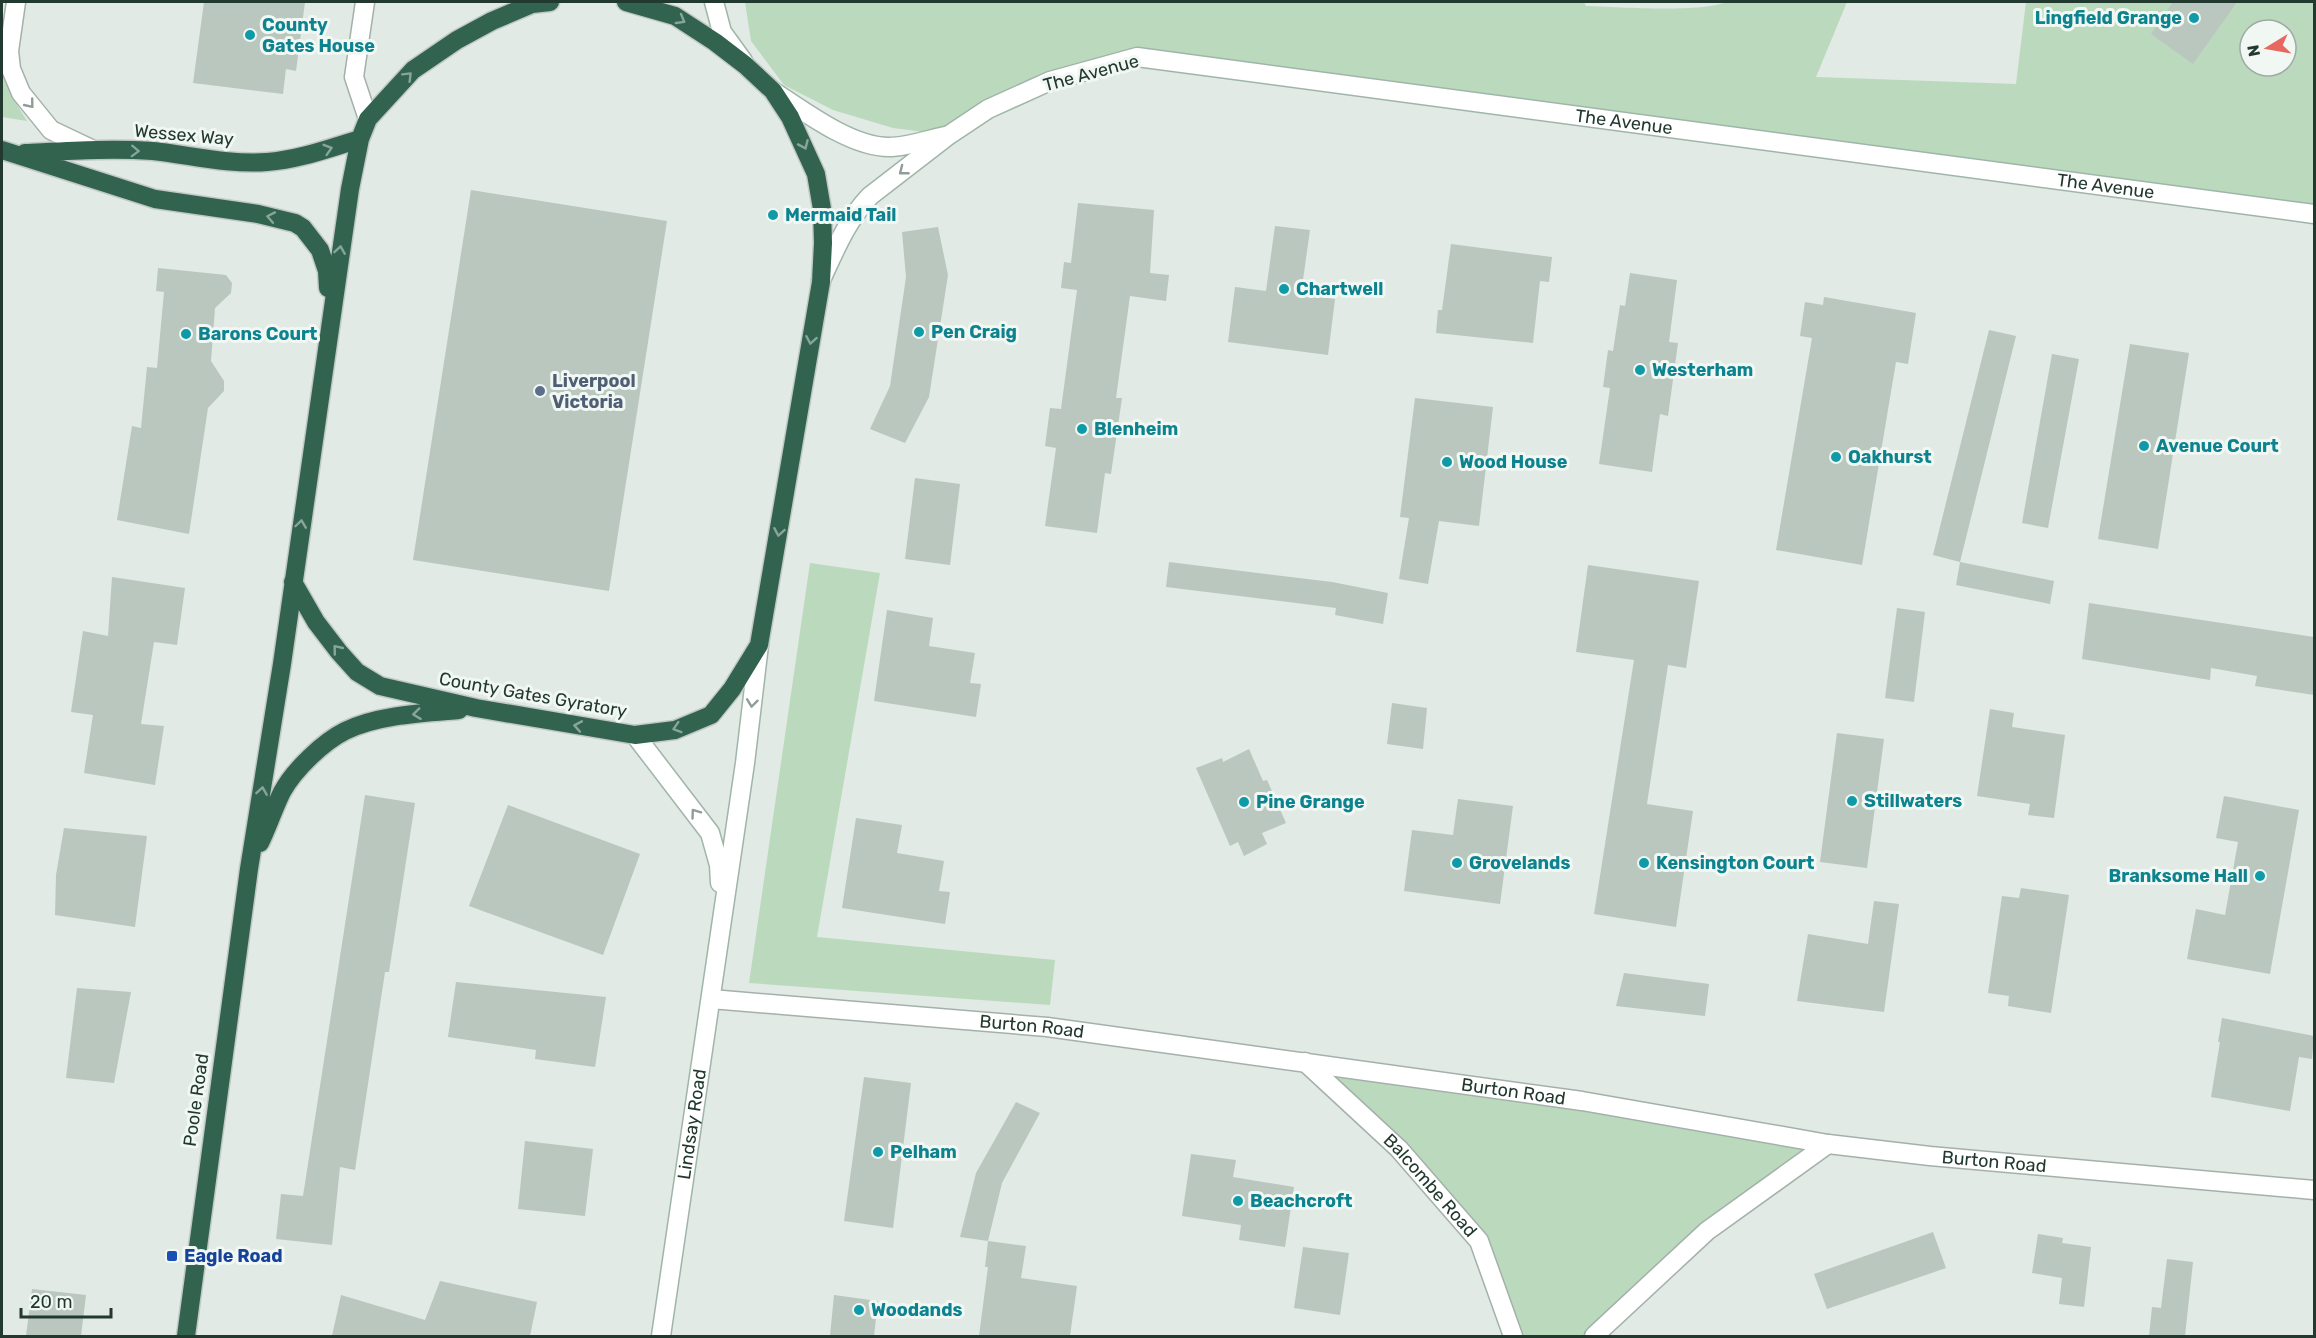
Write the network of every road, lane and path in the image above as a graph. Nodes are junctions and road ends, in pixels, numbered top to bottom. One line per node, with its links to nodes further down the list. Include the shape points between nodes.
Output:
1 (16, 2): 11 (street, one-way to 11, via 9,51 11,69 21,93 51,130)
2 (365, 2): 8 (street, via 354,77)
3 (550, 2): 8 (highway, one-way to 3, via 412,70 457,39 532,4)
4 (626, 2): 6 (highway, County Gates Gyratory, one-way to 6, via 675,16)
5 (714, 2): 6 (street, via 722,32)
6 (745, 65): 7 (highway, County Gates Gyratory)
7 (773, 91): 9 (street, The Avenue, via 869,146 893,147); 14 (highway, County Gates Gyratory, one-way to 14, via 790,117 816,174 824,243)
8 (368, 119): 10 (highway)
9 (949, 135): 13 (street, The Avenue, via 988,110 1050,81 1137,57); 14 (street, The Avenue, one-way to 14, via 861,206 840,237)
10 (360, 139): 11 (highway, Wessex Way, one-way to 10, via 266,162); 15 (highway, one-way to 10)
11 (91, 149): 12 (highway, Wessex Way)
12 (8, 152): 15 (highway, one-way to 12, via 327,271 320,250 303,228 280,218 155,200)
13 (2314, 214)
14 (821, 282): 17 (highway, County Gates Gyratory, one-way to 17)
15 (329, 329): 16 (highway, one-way to 15)
16 (293, 582): 18 (highway, County Gates Gyratory, one-way to 16, via 380,686 357,672 316,622); 20 (highway, Poole Road, one-way to 16)
17 (759, 645): 19 (highway, County Gates Gyratory, one-way to 19, via 711,715 675,730); 21 (street, Lindsay Road, one-way to 21)
18 (476, 708): 19 (highway, County Gates Gyratory, one-way to 18); 20 (highway, Poole Road, one-way to 20, via 411,714 345,731 310,757 283,791)
19 (635, 735): 21 (street, Lindsay Road, one-way to 19, via 719,865 710,833)
20 (249, 869): 26 (highway, Poole Road)
21 (722, 912): 22 (street, Lindsay Road)
22 (711, 999): 23 (street, Burton Road, via 1047,1027); 27 (street, Lindsay Road)
23 (1305, 1062): 24 (street, Burton Road, via 1582,1101); 28 (street, Balcombe Road, via 1399,1149 1479,1241)
24 (1828, 1144): 25 (street, Burton Road); 29 (street, via 1707,1231)
25 (2314, 1190)
26 (186, 1336)
27 (661, 1336)
28 (1513, 1336)
29 (1593, 1336)

